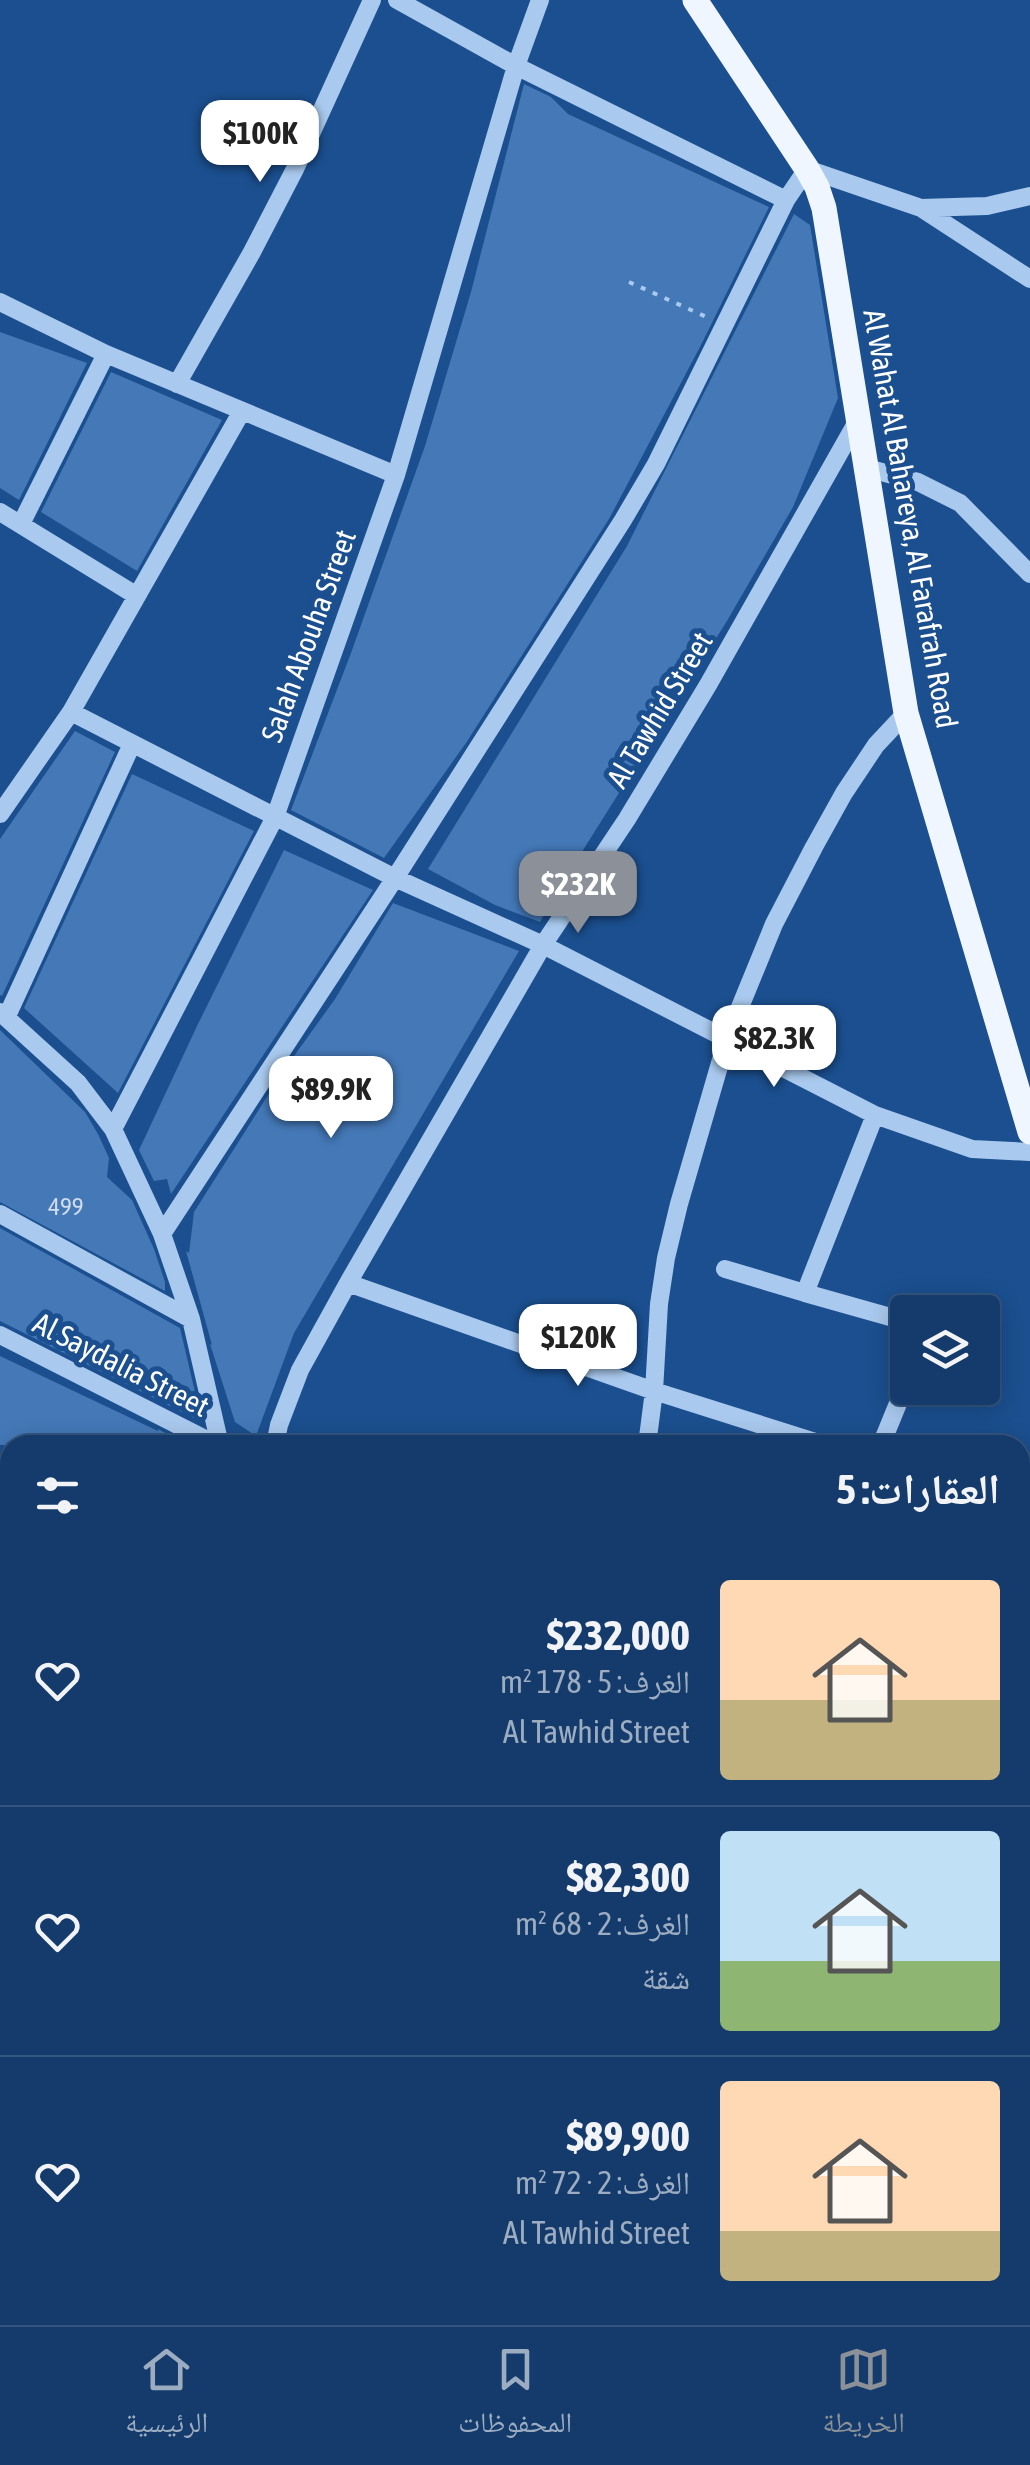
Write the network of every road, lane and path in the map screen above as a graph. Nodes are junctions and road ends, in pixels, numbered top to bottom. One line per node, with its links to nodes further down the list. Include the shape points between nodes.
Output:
1 (372, 0): 15 (street, via 295,170)
2 (396, 0): 5 (street)
3 (540, 0): 5 (street, Salah Abouha Street)
4 (695, 0): 6 (main road, Al Wahat Al Bahareya, Al Farafrah Road)
5 (516, 66): 8 (street); 19 (street, Salah Abouha Street)
6 (807, 168): 8 (street); 9 (street); 17 (main road, Al Wahat Al Bahareya, Al Farafrah Road, via 824,208)
7 (1030, 196): 9 (street, via 987,206)
8 (786, 200): 13 (street)
9 (921, 208): 10 (street)
10 (1030, 279)
11 (628, 282): 13 (path)
12 (0, 302): 14 (street)
13 (724, 326): 29 (street, via 623,520)
14 (106, 354): 15 (street); 21 (street)
15 (177, 384): 16 (street)
16 (242, 411): 19 (street); 23 (street)
17 (858, 420): 18 (main road, Al Wahat Al Bahareya, Al Farafrah Road); 30 (street, Al Tawhid Street, via 708,686)
18 (866, 468): 22 (street, via 918,482 960,503); 25 (main road, Al Wahat Al Bahareya, Al Farafrah Road)
19 (396, 475): 28 (street, Salah Abouha Street)
20 (0, 512): 21 (street)
21 (21, 524): 23 (street)
22 (1030, 574)
23 (137, 596): 24 (street)
24 (71, 712): 26 (street); 27 (street)
25 (906, 713): 32 (street, via 876,746 814,847); 35 (main road, Al Wahat Al Bahareya, Al Farafrah Road)
26 (132, 744): 28 (street); 31 (street)
27 (0, 814)
28 (275, 816): 29 (street); 34 (street, Salah Abouha Street)
29 (396, 878): 30 (street); 38 (street)
30 (543, 945): 32 (street); 40 (street, Al Tawhid Street)
31 (3, 1014): 34 (street, via 78,1083)
32 (727, 1039): 33 (street); 45 (street, via 666,1258)
33 (875, 1116): 36 (street, via 972,1149); 41 (street)
34 (113, 1129): 38 (street)
35 (1030, 1132)
36 (1030, 1152)
37 (0, 1214): 43 (street)
38 (162, 1234): 43 (street)
39 (724, 1269): 41 (street)
40 (348, 1283): 45 (street); 49 (street, Al Tawhid Street, via 300,1370)
41 (805, 1293): 42 (street)
42 (890, 1317)
43 (191, 1319): 48 (street)
44 (0, 1334): 47 (street, Al Saydalia Street)
45 (654, 1390): 50 (street); 51 (street)
46 (897, 1405): 52 (street)
47 (198, 1435)
48 (216, 1435)
49 (276, 1435)
50 (648, 1435)
51 (793, 1435)
52 (885, 1435)

